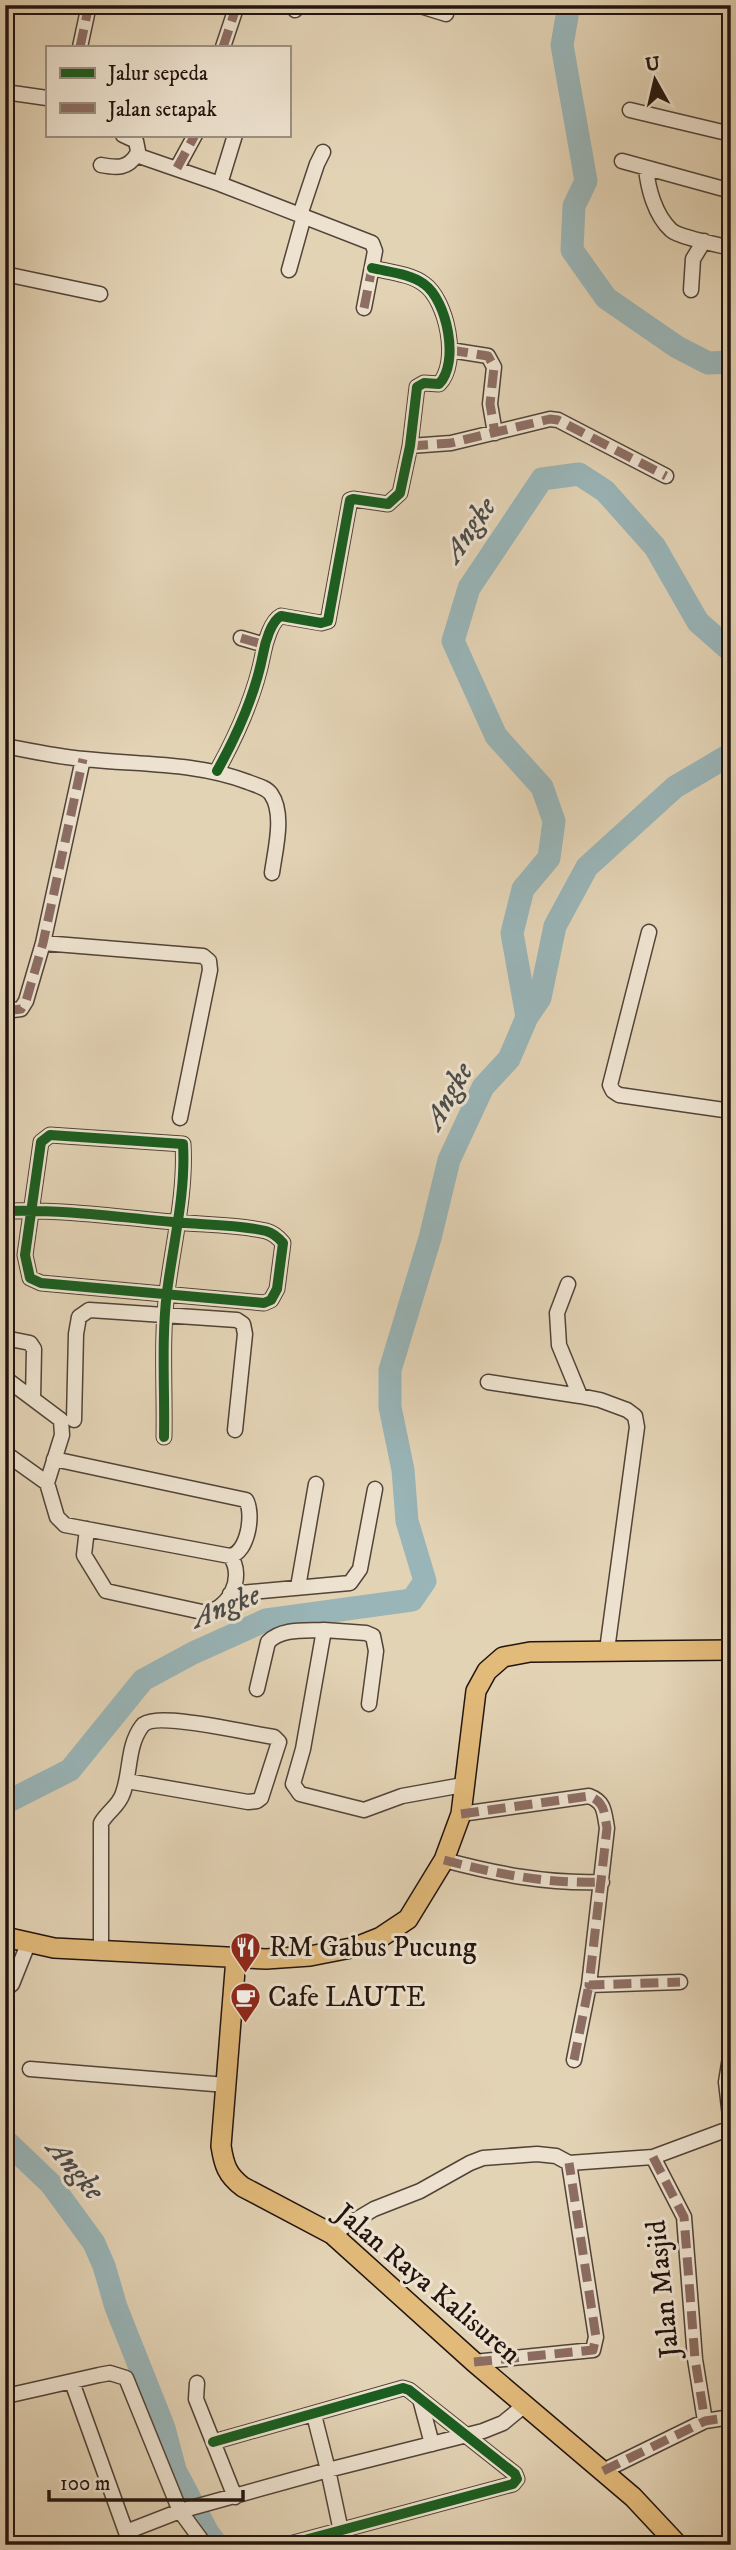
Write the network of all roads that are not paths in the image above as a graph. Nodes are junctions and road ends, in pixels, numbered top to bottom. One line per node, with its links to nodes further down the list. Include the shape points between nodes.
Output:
1 (89, 5): 5 (street)
2 (237, 5): 6 (street)
3 (417, 5): 4 (street)
4 (446, 13)
5 (80, 46)
6 (223, 46)
7 (5, 92): 8 (street)
8 (46, 98)
9 (630, 110): 10 (street)
10 (731, 134)
11 (125, 136): 15 (street, via 136,141)
12 (194, 136): 18 (street)
13 (235, 136): 20 (street)
14 (323, 152): 22 (street)
15 (137, 154): 17 (street, via 126,166); 18 (street)
16 (622, 161): 19 (street)
17 (101, 165)
18 (177, 168): 20 (street)
19 (646, 168): 21 (street); 23 (street, via 658,212)
20 (220, 184): 22 (street)
21 (731, 191)
22 (302, 216): 27 (street, via 372,243); 28 (street)
23 (673, 232): 24 (street); 26 (street)
24 (704, 241): 25 (street); 26 (street)
25 (731, 248)
26 (693, 258): 30 (street)
27 (372, 268): 32 (street); 33 (street, via 429,287 445,321)
28 (289, 270)
29 (5, 274): 31 (street)
30 (691, 290)
31 (100, 294)
32 (364, 308)
33 (450, 350): 34 (street, via 488,356 493,363 490,404); 35 (street, via 442,381 417,387)
34 (495, 433): 35 (street); 36 (street, via 558,420)
35 (410, 446): 38 (street, via 395,500 388,504 350,500 328,621 281,616)
36 (666, 476)
37 (241, 638): 38 (street)
38 (265, 645): 41 (street, via 243,720)
39 (5, 746): 40 (street)
40 (83, 759): 41 (street); 44 (street)
41 (217, 771): 42 (street, via 269,791 276,803)
42 (272, 873)
43 (649, 932): 46 (street, via 610,1085 619,1095)
44 (43, 943): 45 (street, via 26,1001 21,1009); 47 (street, via 203,956 209,961)
45 (5, 1011)
46 (731, 1111)
47 (180, 1118)
48 (32, 1210): 49 (street); 50 (street); 50 (street, via 39,1147 46,1137 167,1142 183,1144); 52 (street, via 25,1255 30,1278 41,1283)
49 (5, 1211)
50 (177, 1223): 52 (street); 52 (street, via 274,1234 283,1243 277,1290 271,1300 256,1303)
51 (568, 1284): 57 (street, via 557,1313 559,1345)
52 (167, 1293): 53 (street)
53 (165, 1315): 59 (street, via 89,1310 79,1317); 60 (street, via 243,1324); 61 (street)
54 (5, 1338): 58 (street, via 33,1347)
55 (5, 1378): 58 (street)
56 (488, 1382): 57 (street)
57 (580, 1396): 72 (street, via 627,1410 635,1416 637,1427)
58 (33, 1399): 63 (street, via 61,1420 62,1436)
59 (74, 1420)
60 (235, 1430)
61 (164, 1437)
62 (5, 1453): 64 (street)
63 (54, 1459): 64 (street); 68 (street, via 246,1500 250,1509 243,1547)
64 (47, 1483): 67 (street, via 57,1517 65,1525)
65 (316, 1484): 69 (street)
66 (376, 1489): 69 (street, via 355,1580)
67 (87, 1529): 68 (street); 70 (street, via 85,1559 109,1592 208,1612 222,1608)
68 (230, 1556): 70 (street, via 237,1569)
69 (298, 1587): 70 (street)
70 (230, 1594)
71 (324, 1630): 74 (street, via 273,1636); 75 (street, via 373,1636 376,1651); 77 (street, via 295,1790 364,1810 402,1796)
72 (607, 1650): 73 (main road); 77 (main road, via 530,1651 503,1657 487,1671 476,1691)
73 (731, 1650)
74 (257, 1689)
75 (369, 1704)
76 (127, 1781): 76 (street, via 257,1801 279,1742 274,1737 153,1719 137,1735); 83 (street, via 118,1805 101,1823)
77 (463, 1785): 78 (main road)
78 (461, 1814): 79 (main road); 80 (street, via 589,1796 597,1799 603,1804 607,1828)
79 (444, 1860): 80 (street, via 515,1877); 84 (main road, via 408,1919 381,1937 310,1956)
80 (602, 1882): 86 (street)
81 (5, 1937): 82 (main road)
82 (28, 1944): 83 (main road); 87 (street, via 12,1984)
83 (101, 1950): 84 (main road)
84 (236, 1958): 91 (main road, Jalan Raya Kalisuren)
85 (680, 1982): 86 (street)
86 (589, 1985): 89 (street)
87 (5, 1990)
88 (731, 2051): 92 (street, via 726,2082)
89 (574, 2060)
90 (30, 2069): 91 (street)
91 (226, 2085): 95 (main road, Jalan Raya Kalisuren, via 221,2146 230,2177)
92 (731, 2126): 93 (street)
93 (653, 2158): 94 (street); 104 (street, Jalan Masjid, via 684,2217 695,2359)
94 (569, 2163): 95 (street, via 537,2154 483,2158); 96 (street, via 596,2344 588,2351)
95 (332, 2234): 96 (main road, Jalan Raya Kalisuren)
96 (474, 2362): 101 (main road, Jalan Raya Kalisuren)
97 (72, 2382): 99 (street); 111 (street, via 110,2373 126,2378); 113 (street)
98 (197, 2383): 106 (street, via 196,2399)
99 (15, 2394)
100 (420, 2399): 102 (street, via 398,2388); 105 (street); 107 (street)
101 (526, 2404): 105 (street, via 503,2423); 109 (main road, Jalan Raya Kalisuren)
102 (314, 2415): 106 (street); 108 (street)
103 (731, 2417): 104 (street)
104 (705, 2421): 109 (street)
105 (467, 2436): 107 (street); 112 (street, via 515,2474 513,2484)
106 (213, 2442): 110 (street)
107 (432, 2444): 108 (street)
108 (328, 2470): 110 (street); 112 (street)
109 (603, 2471): 117 (main road, Jalan Raya Kalisuren)
110 (235, 2497): 111 (street)
111 (184, 2510): 113 (street); 115 (street)
112 (341, 2531): 116 (street)
113 (126, 2532): 114 (street)
114 (134, 2545)
115 (205, 2545)
116 (286, 2545)
117 (678, 2545)

